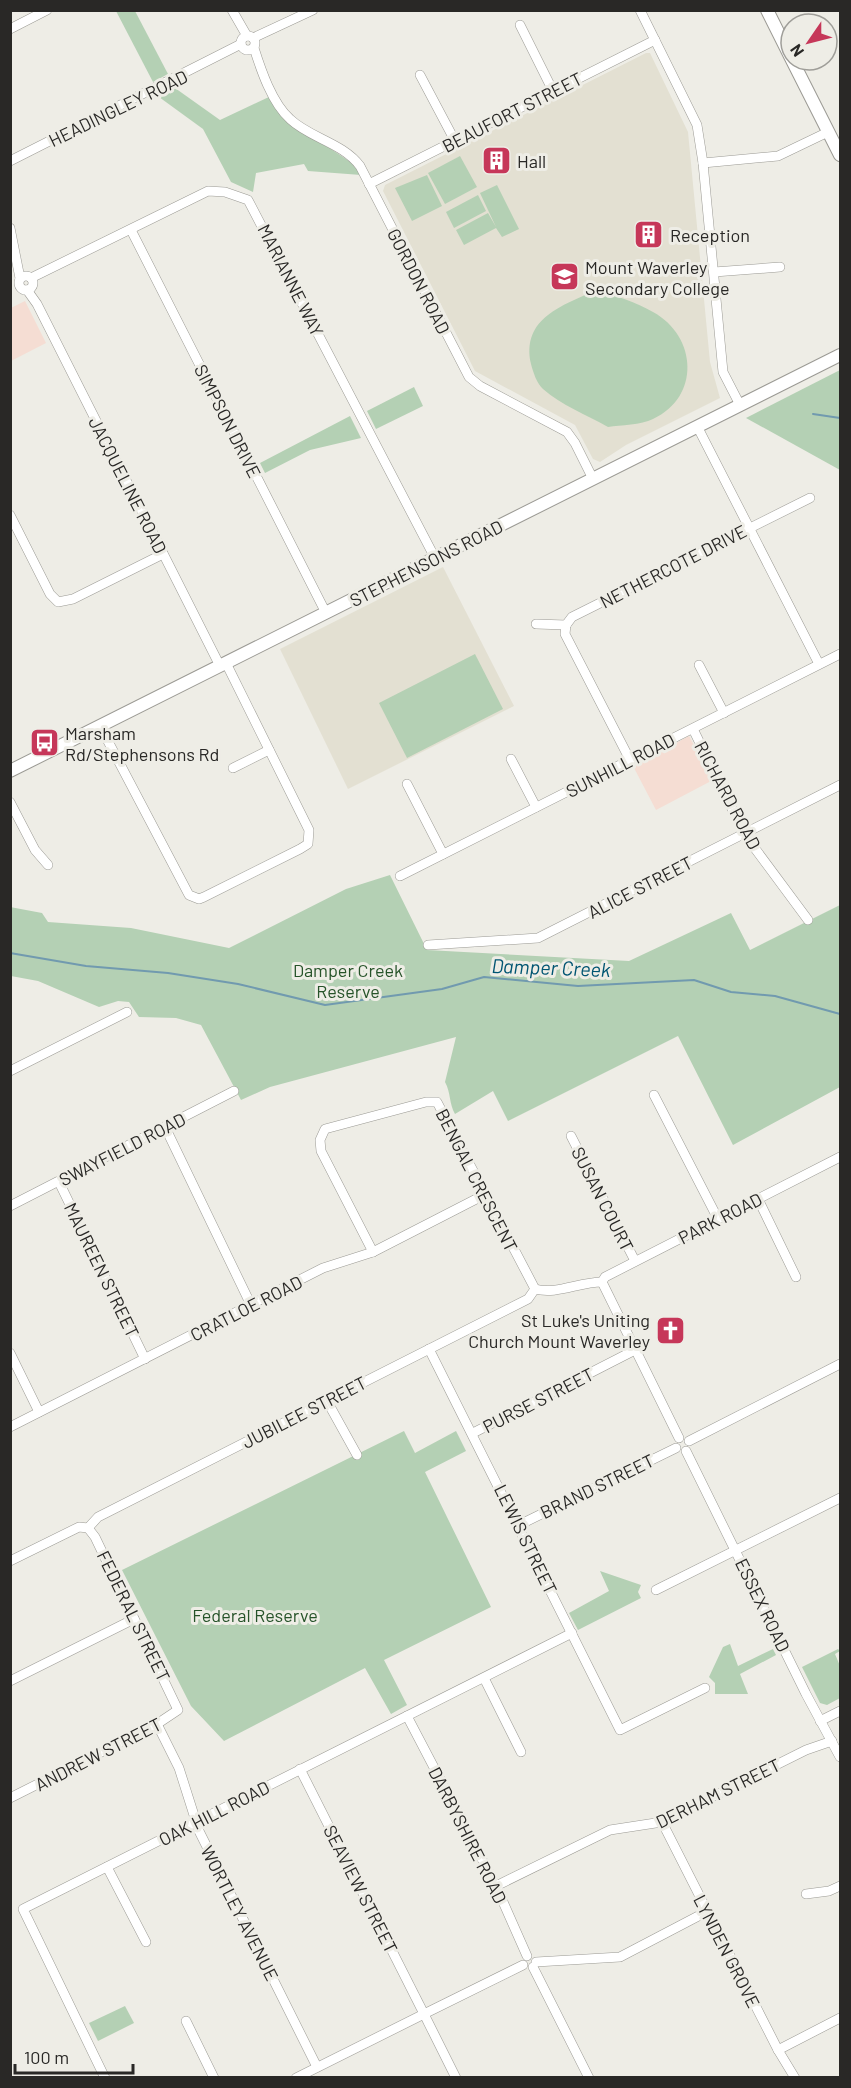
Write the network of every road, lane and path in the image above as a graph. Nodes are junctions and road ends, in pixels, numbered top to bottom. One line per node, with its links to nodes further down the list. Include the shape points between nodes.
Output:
1 (48, 10): 7 (street)
2 (231, 10): 10 (street, GORDON ROAD)
3 (313, 10): 10 (street, HEADINGLEY ROAD)
4 (640, 10): 9 (street)
5 (767, 10): 8 (main road)
6 (520, 25): 13 (street)
7 (10, 29)
8 (779, 34)
9 (655, 40): 13 (street, BEAUFORT STREET); 18 (street, via 697,125)
10 (248, 43): 17 (street, HEADINGLEY ROAD); 19 (street, GORDON ROAD, via 290,119 351,156)
11 (798, 72): 14 (main road)
12 (420, 75): 15 (street)
13 (553, 91): 15 (street, BEAUFORT STREET)
14 (828, 132): 16 (main road); 18 (street, via 778,156)
15 (455, 141): 19 (street, BEAUFORT STREET)
16 (840, 155)
17 (10, 161)
18 (703, 163): 23 (street)
19 (369, 184): 28 (street, GORDON ROAD, via 469,377 567,432)
20 (10, 228): 24 (street, JACQUELINE ROAD)
21 (131, 230): 24 (street, MARIANNE WAY); 33 (street, MARIANNE WAY, via 208,191 248,200); 34 (street, SIMPSON DRIVE)
22 (780, 267): 23 (street)
23 (714, 272): 26 (street, via 723,372)
24 (23, 284): 32 (street, JACQUELINE ROAD, via 37,304)
25 (840, 355): 26 (main road, STEPHENSONS ROAD)
26 (740, 405): 27 (main road, STEPHENSONS ROAD)
27 (697, 426): 28 (main road, STEPHENSONS ROAD); 31 (street)
28 (593, 479): 33 (main road, STEPHENSONS ROAD)
29 (810, 498): 31 (street, NETHERCOTE DRIVE)
30 (10, 515): 32 (street, via 50,594 58,602 73,599)
31 (748, 529): 36 (street, NETHERCOTE DRIVE, via 572,617); 39 (street)
32 (163, 554): 38 (street, JACQUELINE ROAD)
33 (435, 558): 34 (main road, STEPHENSONS ROAD)
34 (326, 613): 38 (main road, STEPHENSONS ROAD)
35 (536, 624): 36 (street)
36 (566, 625): 46 (street, via 565,634)
37 (840, 654): 39 (street, SUNHILL ROAD)
38 (223, 664): 42 (main road, STEPHENSONS ROAD); 44 (street, JACQUELINE ROAD)
39 (819, 664): 41 (street, SUNHILL ROAD)
40 (699, 665): 41 (street)
41 (724, 713): 43 (street, SUNHILL ROAD)
42 (100, 726): 44 (street, JACQUELINE ROAD, via 185,890 199,899 308,844 309,830); 48 (main road, STEPHENSONS ROAD)
43 (693, 729): 46 (street, SUNHILL ROAD); 53 (street, RICHARD ROAD)
44 (269, 750): 47 (street)
45 (511, 759): 52 (street)
46 (630, 760): 52 (street, SUNHILL ROAD)
47 (233, 768)
48 (10, 771)
49 (407, 784): 54 (street)
50 (840, 785): 53 (street, ALICE STREET)
51 (10, 802): 55 (street, via 34,850)
52 (536, 807): 54 (street, SUNHILL ROAD)
53 (745, 835): 57 (street, RICHARD ROAD); 58 (street, ALICE STREET, via 538,938)
54 (443, 854): 56 (street, SUNHILL ROAD)
55 (48, 865)
56 (400, 876)
57 (808, 920)
58 (428, 945)
59 (127, 1012): 60 (street)
60 (10, 1071)
61 (234, 1091): 63 (street, SWAYFIELD ROAD)
62 (654, 1095): 70 (street)
63 (165, 1127): 66 (street, SWAYFIELD ROAD); 76 (street)
64 (571, 1136): 72 (street, SUSAN COURT)
65 (840, 1157): 68 (street, PARK ROAD)
66 (59, 1182): 69 (street, SWAYFIELD ROAD); 80 (street, MAUREEN STREET)
67 (484, 1196): 71 (street, CRATLOE ROAD); 71 (street, BENGAL CRESCENT, via 437,1102 325,1129 321,1151); 75 (street, BENGAL CRESCENT)
68 (758, 1199): 70 (street, PARK ROAD); 73 (street)
69 (10, 1206)
70 (718, 1219): 72 (street, PARK ROAD)
71 (373, 1252): 76 (street, CRATLOE ROAD, via 323,1268)
72 (635, 1261): 74 (street, PARK ROAD)
73 (796, 1277)
74 (602, 1282): 75 (street, via 585,1282 547,1292); 78 (street)
75 (535, 1289): 77 (street, JUBILEE STREET, via 528,1299)
76 (251, 1305): 80 (street, CRATLOE ROAD)
77 (429, 1349): 82 (street, JUBILEE STREET); 85 (street, LEWIS STREET)
78 (635, 1350): 85 (street, PURSE STREET); 86 (street)
79 (10, 1353): 83 (street)
80 (145, 1359): 83 (street, CRATLOE ROAD)
81 (840, 1364): 87 (street)
82 (327, 1401): 90 (street); 93 (street, JUBILEE STREET, via 98,1517)
83 (39, 1412): 84 (street, CRATLOE ROAD)
84 (10, 1427)
85 (472, 1433): 92 (street, LEWIS STREET)
86 (679, 1438): 87 (street); 88 (street)
87 (689, 1441): 89 (street)
88 (676, 1448): 89 (street); 92 (street, BRAND STREET)
89 (686, 1451): 94 (street, ESSEX ROAD)
90 (357, 1455)
91 (840, 1498): 94 (street)
92 (519, 1525): 98 (street, LEWIS STREET)
93 (88, 1528): 95 (street, JUBILEE STREET, via 79,1527); 97 (street, FEDERAL STREET)
94 (736, 1550): 96 (street); 105 (street, ESSEX ROAD)
95 (10, 1562)
96 (656, 1590)
97 (134, 1618): 100 (street); 102 (street, FEDERAL STREET)
98 (572, 1633): 99 (street, OAK HILL ROAD); 101 (street, LEWIS STREET, via 620,1730)
99 (484, 1678): 104 (street, OAK HILL ROAD); 108 (street)
100 (10, 1681)
101 (705, 1688)
102 (178, 1705): 106 (street, ANDREW STREET, via 176,1714)
103 (840, 1711): 105 (street)
104 (407, 1716): 110 (street, OAK HILL ROAD); 115 (street, DARBYSHIRE ROAD)
105 (820, 1721): 107 (street, ESSEX ROAD)
106 (157, 1724): 111 (street, ANDREW STREET); 112 (street, WORTLEY AVENUE, via 180,1768)
107 (830, 1737): 109 (street, ESSEX ROAD); 113 (street, DERHAM STREET)
108 (521, 1752)
109 (840, 1757)
110 (300, 1769): 112 (street, OAK HILL ROAD); 121 (street, SEAVIEW STREET)
111 (10, 1798)
112 (196, 1822): 114 (street, OAK HILL ROAD); 125 (street, WORTLEY AVENUE)
113 (662, 1822): 115 (street, DERHAM STREET, via 610,1830); 118 (street, LYNDEN GROVE)
114 (107, 1867): 119 (street); 126 (street, OAK HILL ROAD, via 23,1909)
115 (496, 1886): 120 (street, DARBYSHIRE ROAD)
116 (840, 1886): 117 (street)
117 (806, 1894)
118 (706, 1912): 120 (street, via 620,1958); 124 (street, LYNDEN GROVE)
119 (146, 1942)
120 (530, 1962): 121 (street); 130 (street, DARBYSHIRE ROAD)
121 (424, 2014): 125 (street); 129 (street, SEAVIEW STREET)
122 (840, 2018): 124 (street)
123 (186, 2021): 127 (street)
124 (778, 2050): 131 (street, LYNDEN GROVE)
125 (317, 2067): 128 (street)
126 (105, 2078)
127 (214, 2078)
128 (296, 2078)
129 (456, 2078)
130 (589, 2078)
131 (795, 2078)

